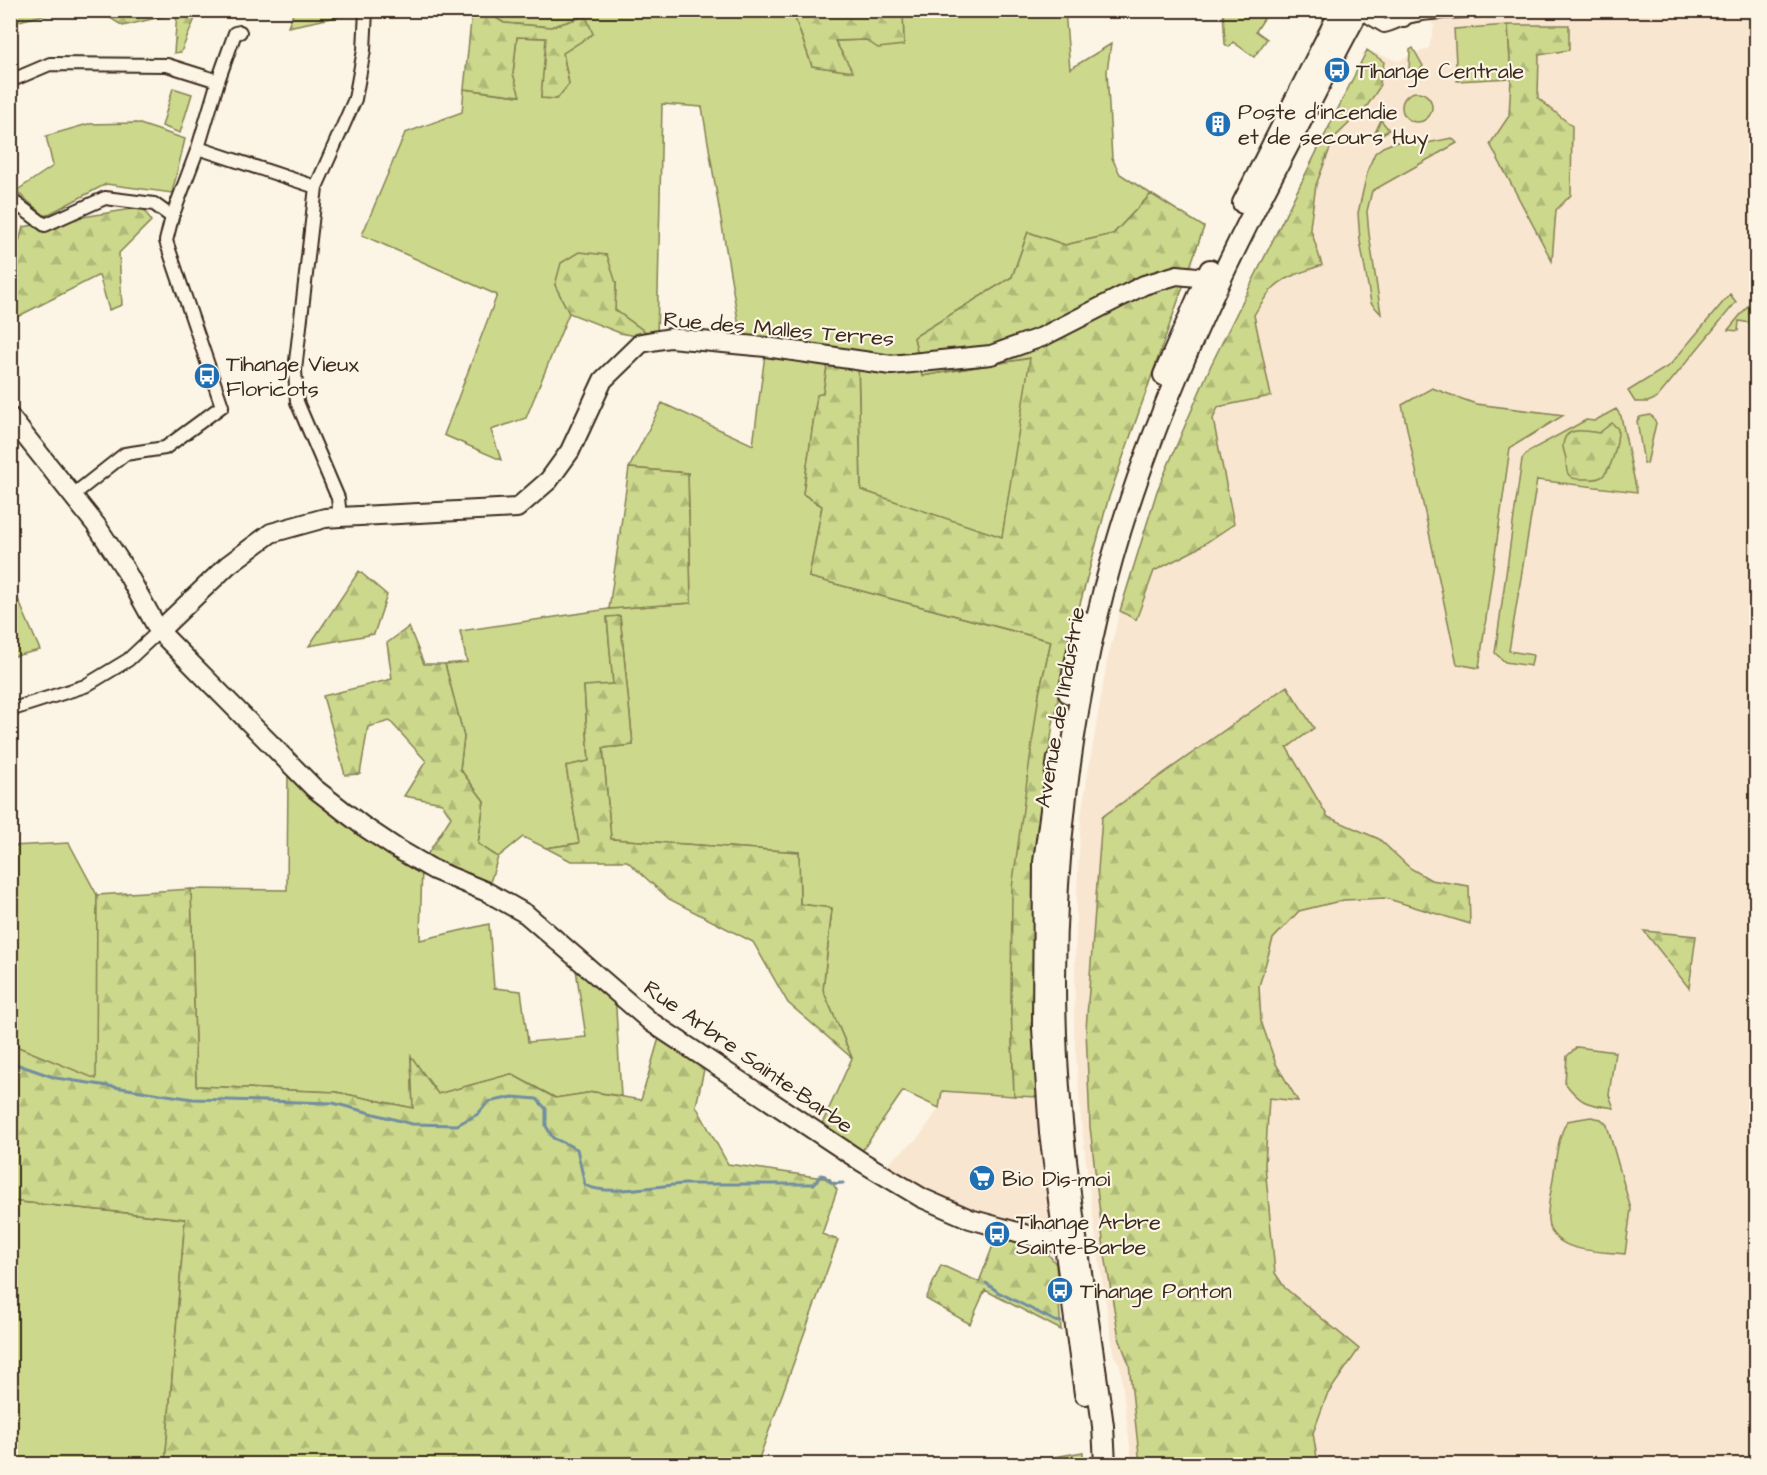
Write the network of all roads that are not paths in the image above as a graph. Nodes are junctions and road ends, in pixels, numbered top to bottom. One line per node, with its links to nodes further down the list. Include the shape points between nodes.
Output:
1 (366, 10): 11 (street, via 355,99)
2 (1341, 10): 15 (main road, Avenue de l'Industrie)
3 (1391, 10): 6 (street)
4 (1481, 10): 6 (street, via 1434,13)
5 (1359, 11): 6 (street, via 1384,26); 14 (main road, Avenue de l'Industrie)
6 (1404, 20)
7 (240, 32): 9 (street, via 235,33)
8 (10, 81): 9 (street, via 50,64 167,65)
9 (218, 81): 10 (street)
10 (198, 148): 11 (street); 13 (street)
11 (316, 187): 19 (street, via 295,370 297,402 338,498)
12 (10, 200): 13 (street, via 45,225 105,198 154,204)
13 (172, 217): 18 (street, via 166,241 222,406 165,448 124,453)
14 (1225, 266): 15 (street); 16 (main road, Avenue de l'Industrie)
15 (1206, 280): 16 (street); 19 (street, Rue des Malles Terres, via 1177,275 1144,285 1042,337 991,355 891,365 694,340 641,342 603,380 570,451 549,480 517,508); 22 (main road, Avenue de l'Industrie, via 1149,412 1108,533 1074,666 1055,777 1044,862 1042,1028)
16 (1210, 304): 23 (main road, Avenue de l'Industrie, via 1160,419 1121,530 1080,702 1068,778 1059,864 1056,1001 1058,1071)
17 (10, 417): 18 (street, Rue Arbre Sainte-Barbe)
18 (73, 495): 20 (street, Rue Arbre Sainte-Barbe, via 123,566)
19 (340, 517): 20 (street, Rue des Malles Terres, via 271,533 228,565)
20 (159, 631): 21 (street, Rue des Malles Terres, via 128,660 85,686); 22 (street, Rue Arbre Sainte-Barbe, via 315,788 396,848 526,914 651,1022 922,1198 970,1220)
21 (10, 710)
22 (1064, 1245): 23 (street); 24 (main road, Avenue de l'Industrie)
23 (1080, 1257): 25 (main road, Avenue de l'Industrie)
24 (1094, 1464)
25 (1105, 1464)

